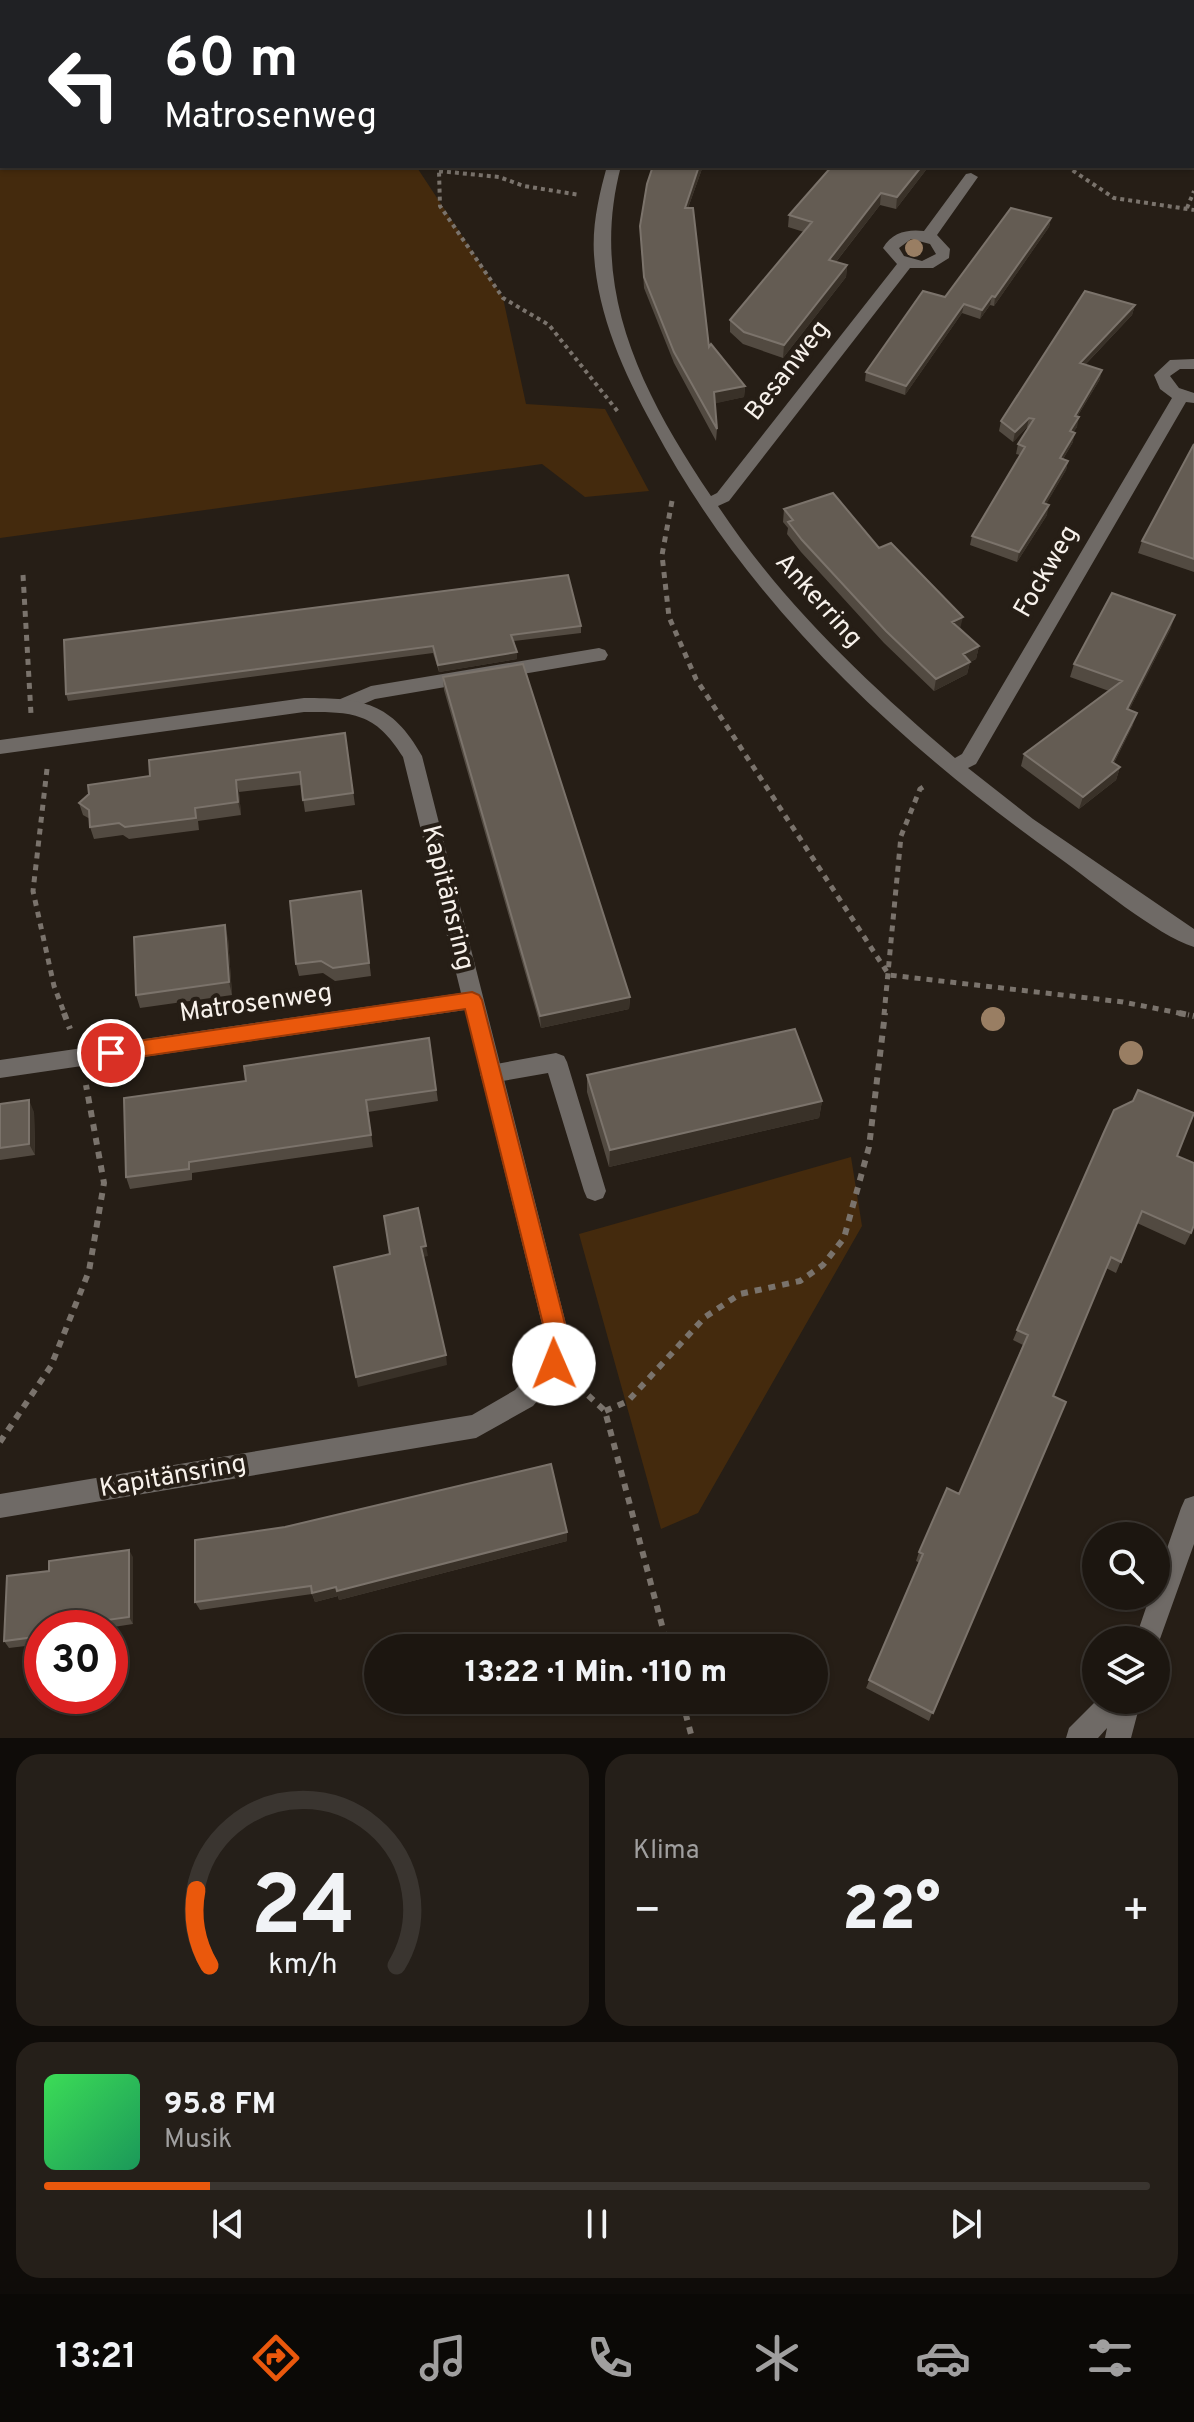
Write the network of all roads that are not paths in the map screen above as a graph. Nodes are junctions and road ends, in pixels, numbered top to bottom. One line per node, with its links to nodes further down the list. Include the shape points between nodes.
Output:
1 (613, 168): 7 (street, Ankerring, via 604,199 600,257 618,338 656,420)
2 (971, 177): 3 (street)
3 (928, 237): 4 (street, via 908,235 894,242 893,254); 4 (street, via 943,248 939,261)
4 (906, 263): 7 (street, Besanweg, via 723,497)
5 (1194, 364): 6 (street, via 1176,364 1162,375 1164,383)
6 (1187, 397): 11 (street, Fockweg, via 969,759)
7 (706, 505): 11 (street, Ankerring, via 796,619)
8 (599, 655): 9 (street, via 371,693)
9 (345, 705): 10 (street, Kapitänsring, via 304,705); 13 (street, Kapitänsring, via 380,714 412,756)
10 (0, 747)
11 (952, 768): 12 (street, Ankerring, via 1032,830)
12 (1194, 939)
13 (472, 1000): 14 (street, Matrosenweg); 15 (street, Kapitänsring)
14 (0, 1069)
15 (491, 1074): 16 (street, via 556,1062); 17 (street, Kapitänsring, via 554,1324 554,1364 524,1398 476,1426)
16 (595, 1191)
17 (0, 1506)
18 (1194, 1508): 19 (street)
19 (1153, 1626)
20 (1102, 1714): 22 (street)
21 (1124, 1714): 23 (street)
22 (1079, 1738)
23 (1118, 1738)

